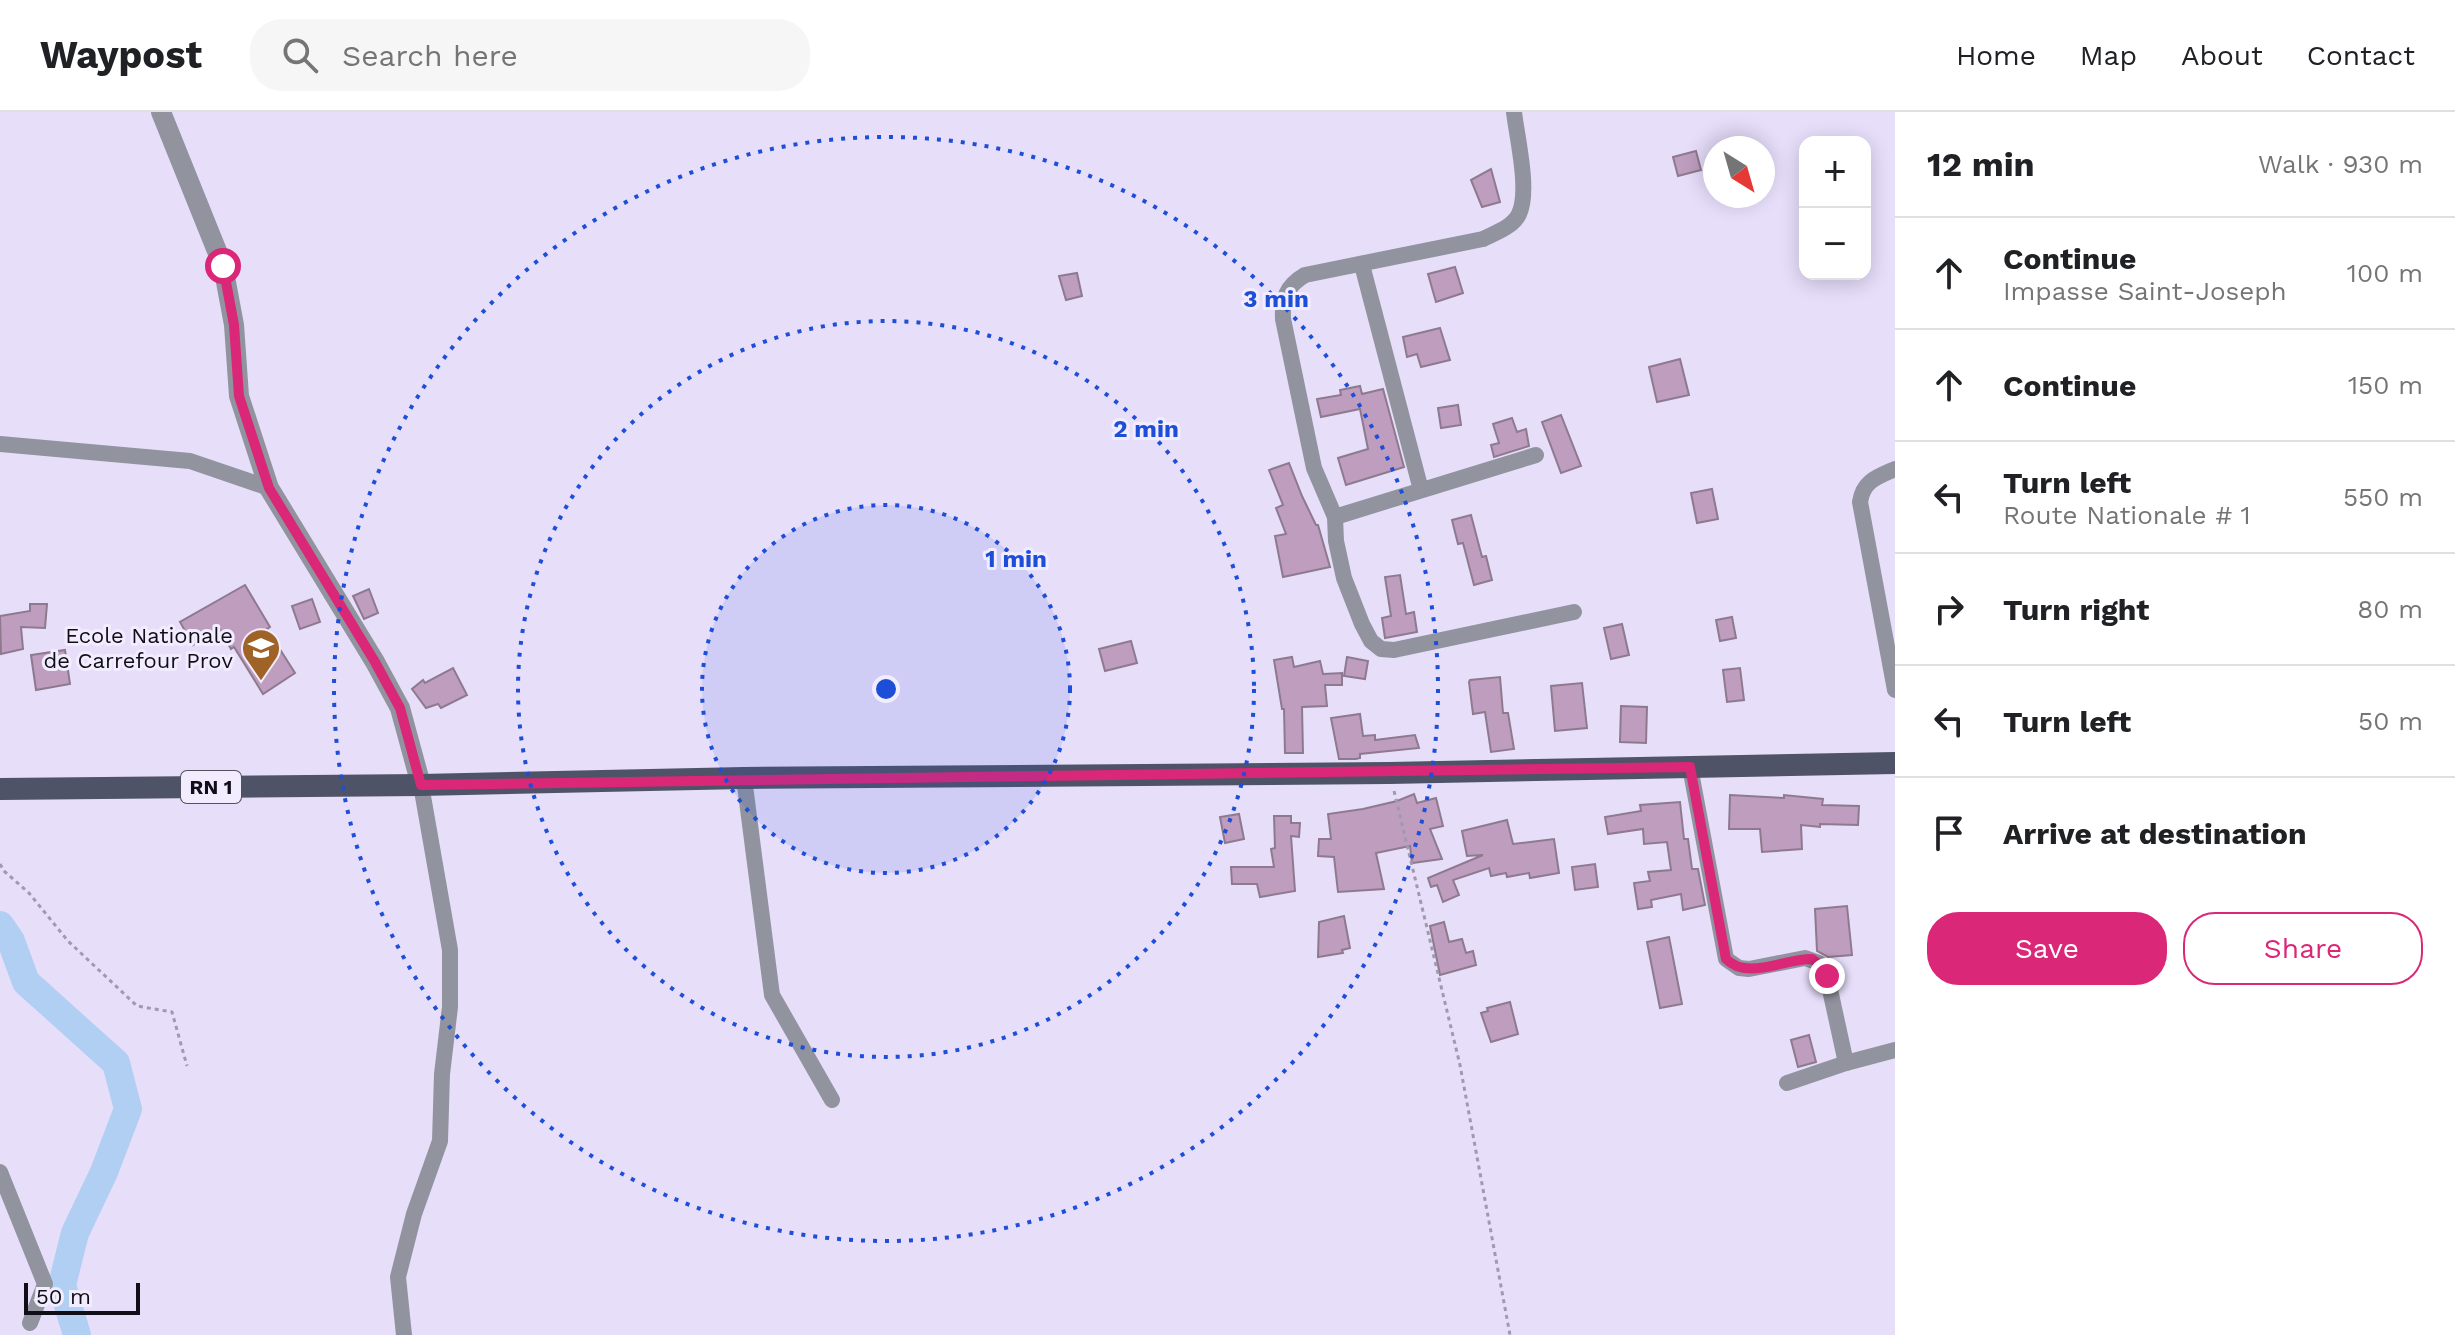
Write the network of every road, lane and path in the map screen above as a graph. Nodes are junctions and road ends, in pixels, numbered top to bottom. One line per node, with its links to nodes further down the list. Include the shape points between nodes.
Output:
1 (161, 112): 7 (street, via 223,266 239,396)
2 (1514, 112): 3 (street, via 1522,180 1518,217 1483,239)
3 (1362, 265): 8 (street); 9 (street, via 1305,275 1294,281 1282,301 1314,468)
4 (0, 444): 7 (street, via 190,461)
5 (1536, 455): 8 (street)
6 (1895, 469): 11 (street, via 1872,479 1862,489 1860,502)
7 (269, 488): 16 (street, via 400,708)
8 (1421, 490): 9 (street)
9 (1335, 517): 10 (street, via 1344,578 1362,624 1381,649)
10 (1574, 612)
11 (1895, 690)
12 (1895, 763): 13 (main road, RN 1)
13 (1690, 767): 14 (main road, RN 1); 20 (street, via 1726,959 1749,969 1805,958 1819,963 1827,976)
14 (1389, 773): 15 (main road, RN 1); 27 (path, via 1460,1065)
15 (744, 778): 16 (main road, RN 1); 23 (street, via 772,995)
16 (421, 785): 17 (main road, RN 1); 26 (street, via 450,950 450,1007 440,1141 398,1277)
17 (0, 789)
18 (0, 864): 21 (path, via 68,941 137,1006 172,1012)
19 (1895, 1050): 20 (street)
20 (1846, 1063): 22 (street)
21 (187, 1066)
22 (1787, 1083)
23 (832, 1100)
24 (0, 1172): 25 (street, via 45,1284)
25 (30, 1323)
26 (404, 1335)
27 (1510, 1335)

